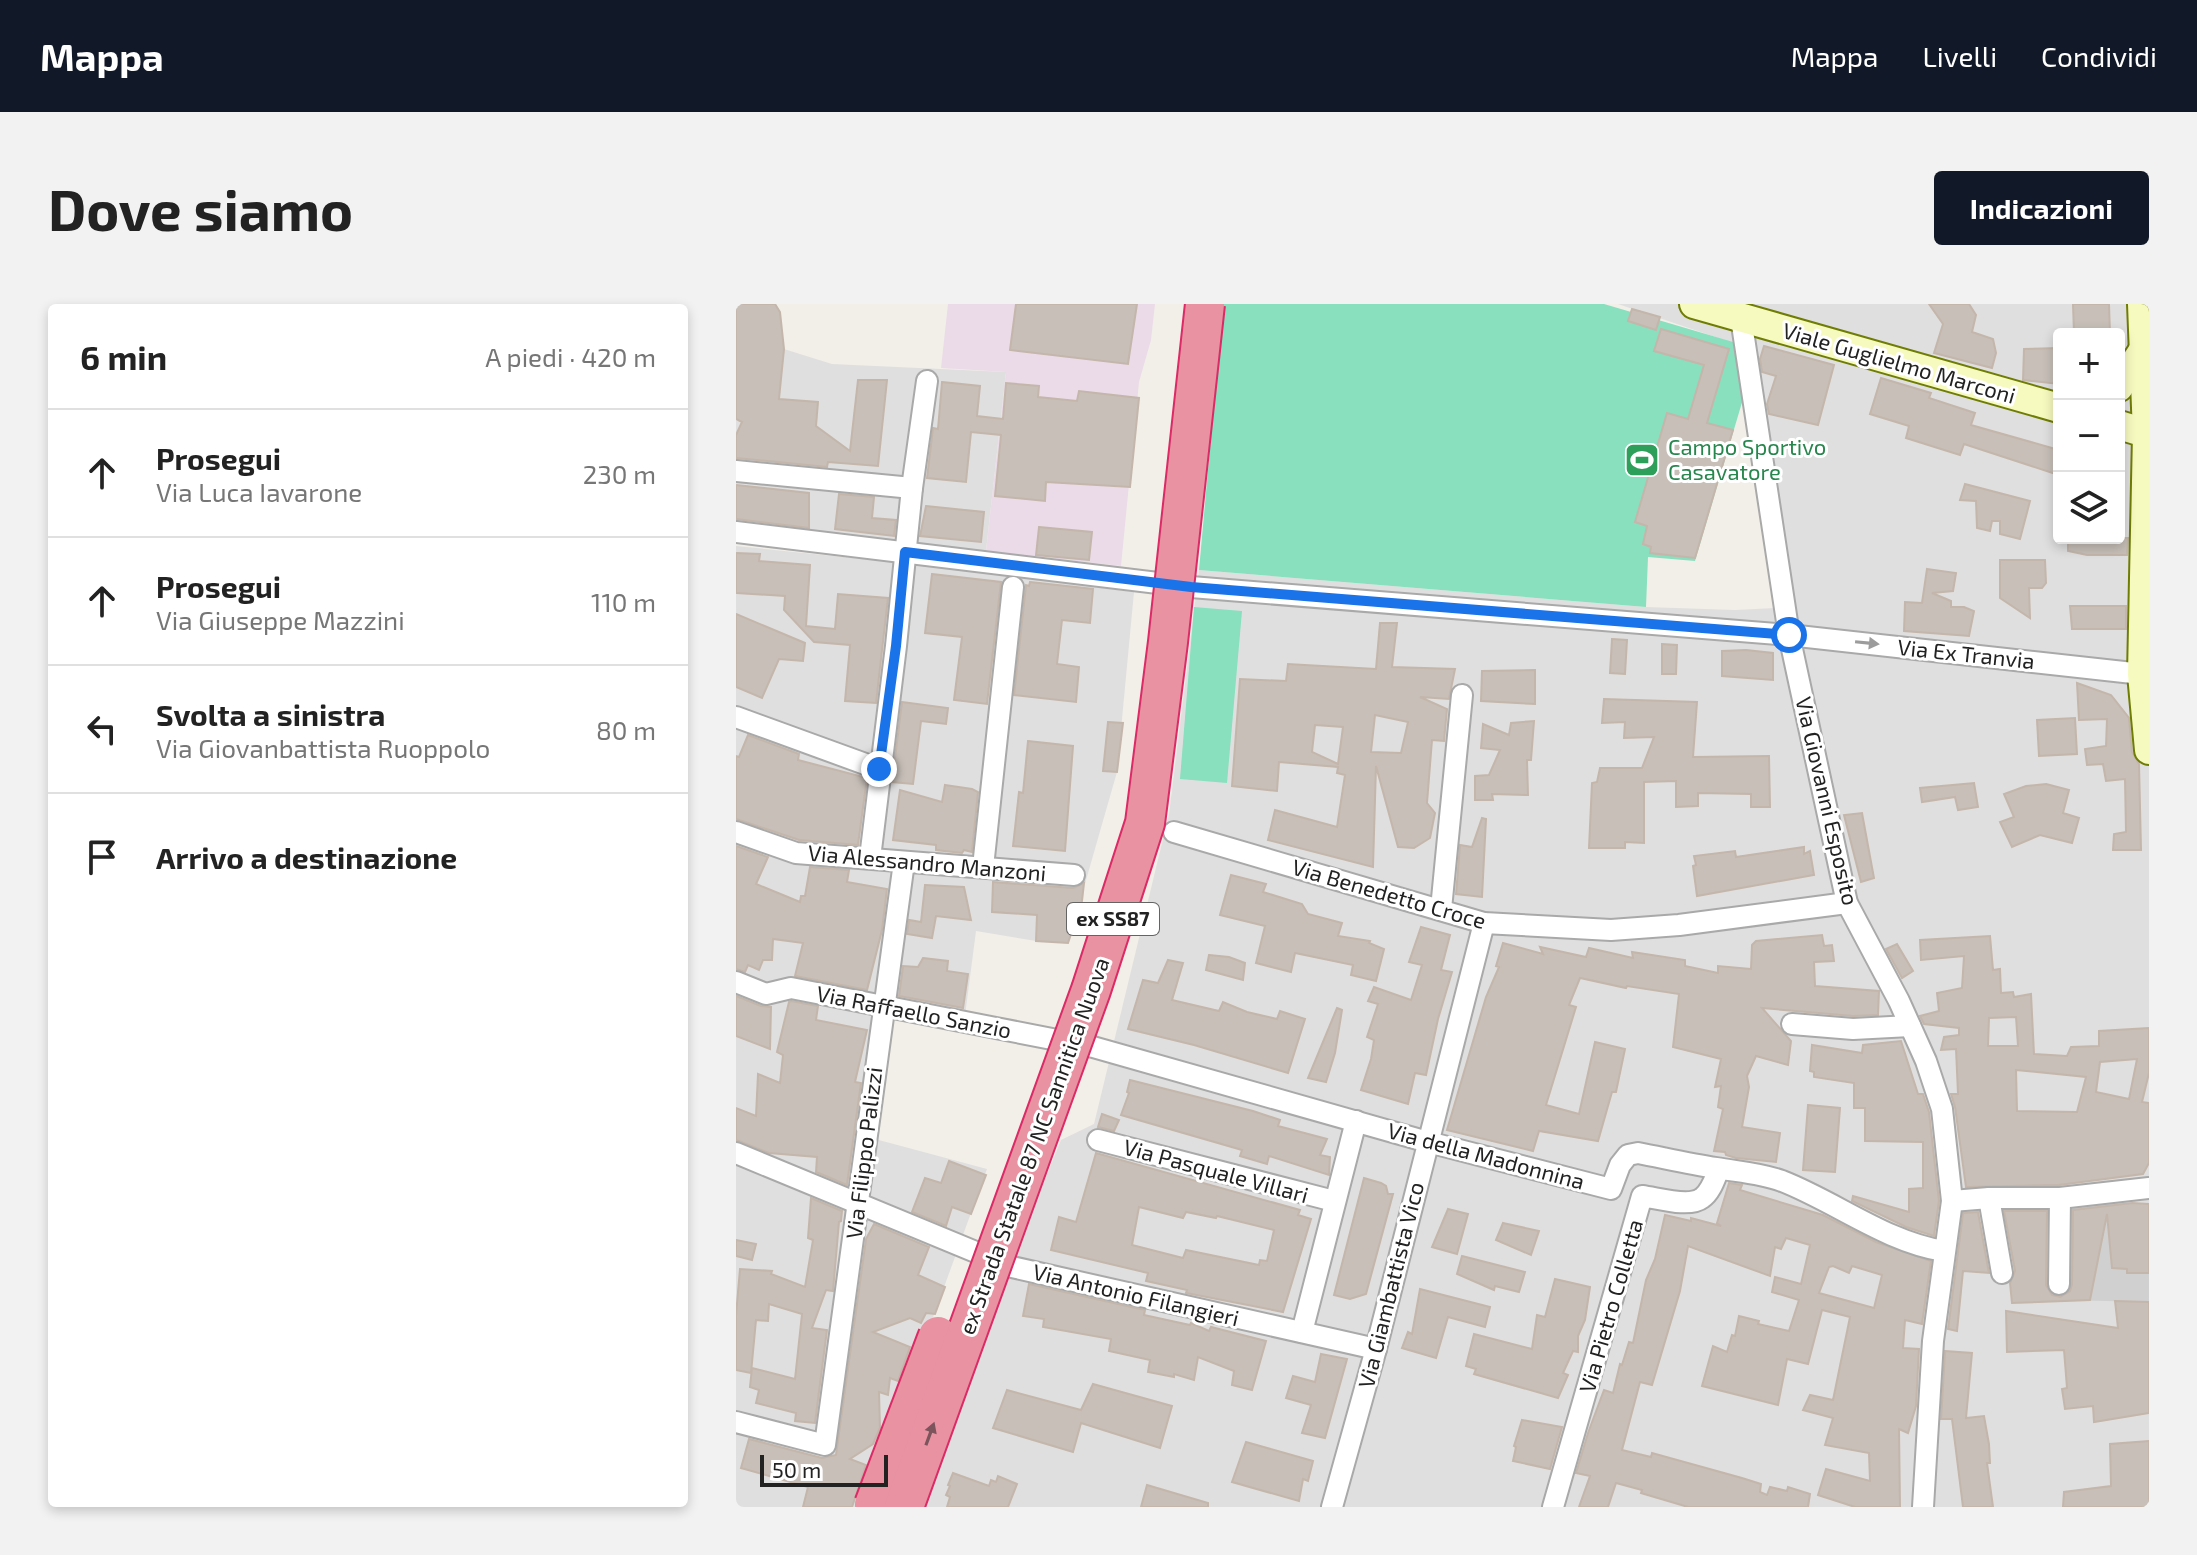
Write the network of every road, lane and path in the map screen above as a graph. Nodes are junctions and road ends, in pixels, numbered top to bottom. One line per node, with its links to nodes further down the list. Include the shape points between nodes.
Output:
1 (1183, 304): 56 (highway, ex Strada Statale 87 NC Sannitica Nuova / ex SS87, bridge, via 1148,638 1119,822 1064,1001)
2 (1205, 304): 56 (highway, ex Strada Statale 87 NC Sannitica Nuova / ex SS87, one-way to 2, bridge, via 1085,1005 1145,823)
3 (1694, 304): 5 (street, Viale Guglielmo Marconi)
4 (2142, 304): 6 (street)
5 (1741, 318): 9 (street, Viale Guglielmo Marconi); 17 (street, Via Giovanni Esposito)
6 (2144, 349): 7 (street); 11 (street)
7 (2125, 378)
8 (927, 381): 13 (street)
9 (2053, 406)
10 (2125, 427): 11 (street)
11 (2148, 434): 18 (street)
12 (736, 471): 13 (street)
13 (912, 488): 15 (street)
14 (736, 532): 15 (street, Via Ex Tranvia)
15 (905, 552): 17 (street, Via Ex Tranvia, via 1191,587); 22 (street)
16 (1013, 587): 27 (street)
17 (1789, 635): 18 (street, Via Ex Tranvia, one-way to 18); 29 (street, Via Giovanni Esposito)
18 (2142, 674): 21 (street)
19 (1462, 695): 30 (street)
20 (736, 717): 22 (street)
21 (2149, 750)
22 (879, 769): 25 (street)
23 (736, 832): 25 (street, Via Alessandro Manzoni, via 796,853)
24 (1174, 832): 30 (street, Via Benedetto Croce)
25 (870, 858): 26 (street, Via Alessandro Manzoni)
26 (904, 862): 27 (street, Via Alessandro Manzoni); 33 (street, Via Filippo Palizzi)
27 (983, 867): 28 (street, Via Alessandro Manzoni)
28 (1074, 875)
29 (1847, 903): 31 (street, Via Benedetto Croce, via 1611,930); 35 (street, Via Giovanni Esposito)
30 (1441, 909): 31 (street, Via Benedetto Croce)
31 (1484, 923): 39 (street, Via Giambattista Vico)
32 (736, 982): 33 (street, Via Raffaello Sanzio, via 766,994 791,988)
33 (883, 1007): 36 (street, Via Raffaello Sanzio); 49 (street, Via Filippo Palizzi)
34 (1792, 1024): 35 (street)
35 (1910, 1026): 48 (street, Via Giovanni Esposito, via 1942,1109)
36 (1093, 1047): 37 (street, Via della Madonnina)
37 (1356, 1121): 39 (street, Via della Madonnina); 47 (street)
38 (1098, 1140): 47 (street, Via Pasquale Villari)
39 (1428, 1142): 43 (street, Via della Madonnina); 54 (street, Via Giambattista Vico)
40 (736, 1153): 49 (street, Via Antonio Filangieri)
41 (1719, 1169): 43 (street, Via della Madonnina, via 1638,1153 1620,1165); 44 (street, Via Pietro Colletta, via 1709,1191 1692,1202); 50 (street, Via della Madonnina, via 1784,1182 1846,1214)
42 (2149, 1188): 46 (street)
43 (1611, 1189): 44 (street)
44 (1642, 1196): 58 (street, Via Pietro Colletta)
45 (1989, 1198): 46 (street); 48 (street); 51 (street)
46 (2060, 1198): 52 (street)
47 (1334, 1201): 53 (street)
48 (1952, 1201): 50 (street, Via Giovanni Esposito)
49 (857, 1204): 53 (street, Via Antonio Filangieri, via 1012,1267); 55 (street, Via Filippo Palizzi, via 825,1445)
50 (1944, 1251): 59 (street, Via Giovanni Esposito)
51 (2002, 1273)
52 (2059, 1284)
53 (1302, 1332): 54 (street, Via Antonio Filangieri)
54 (1376, 1349): 57 (street, Via Giambattista Vico)
55 (736, 1422)
56 (889, 1506)
57 (1332, 1507)
58 (1553, 1507)
59 (1923, 1507)

